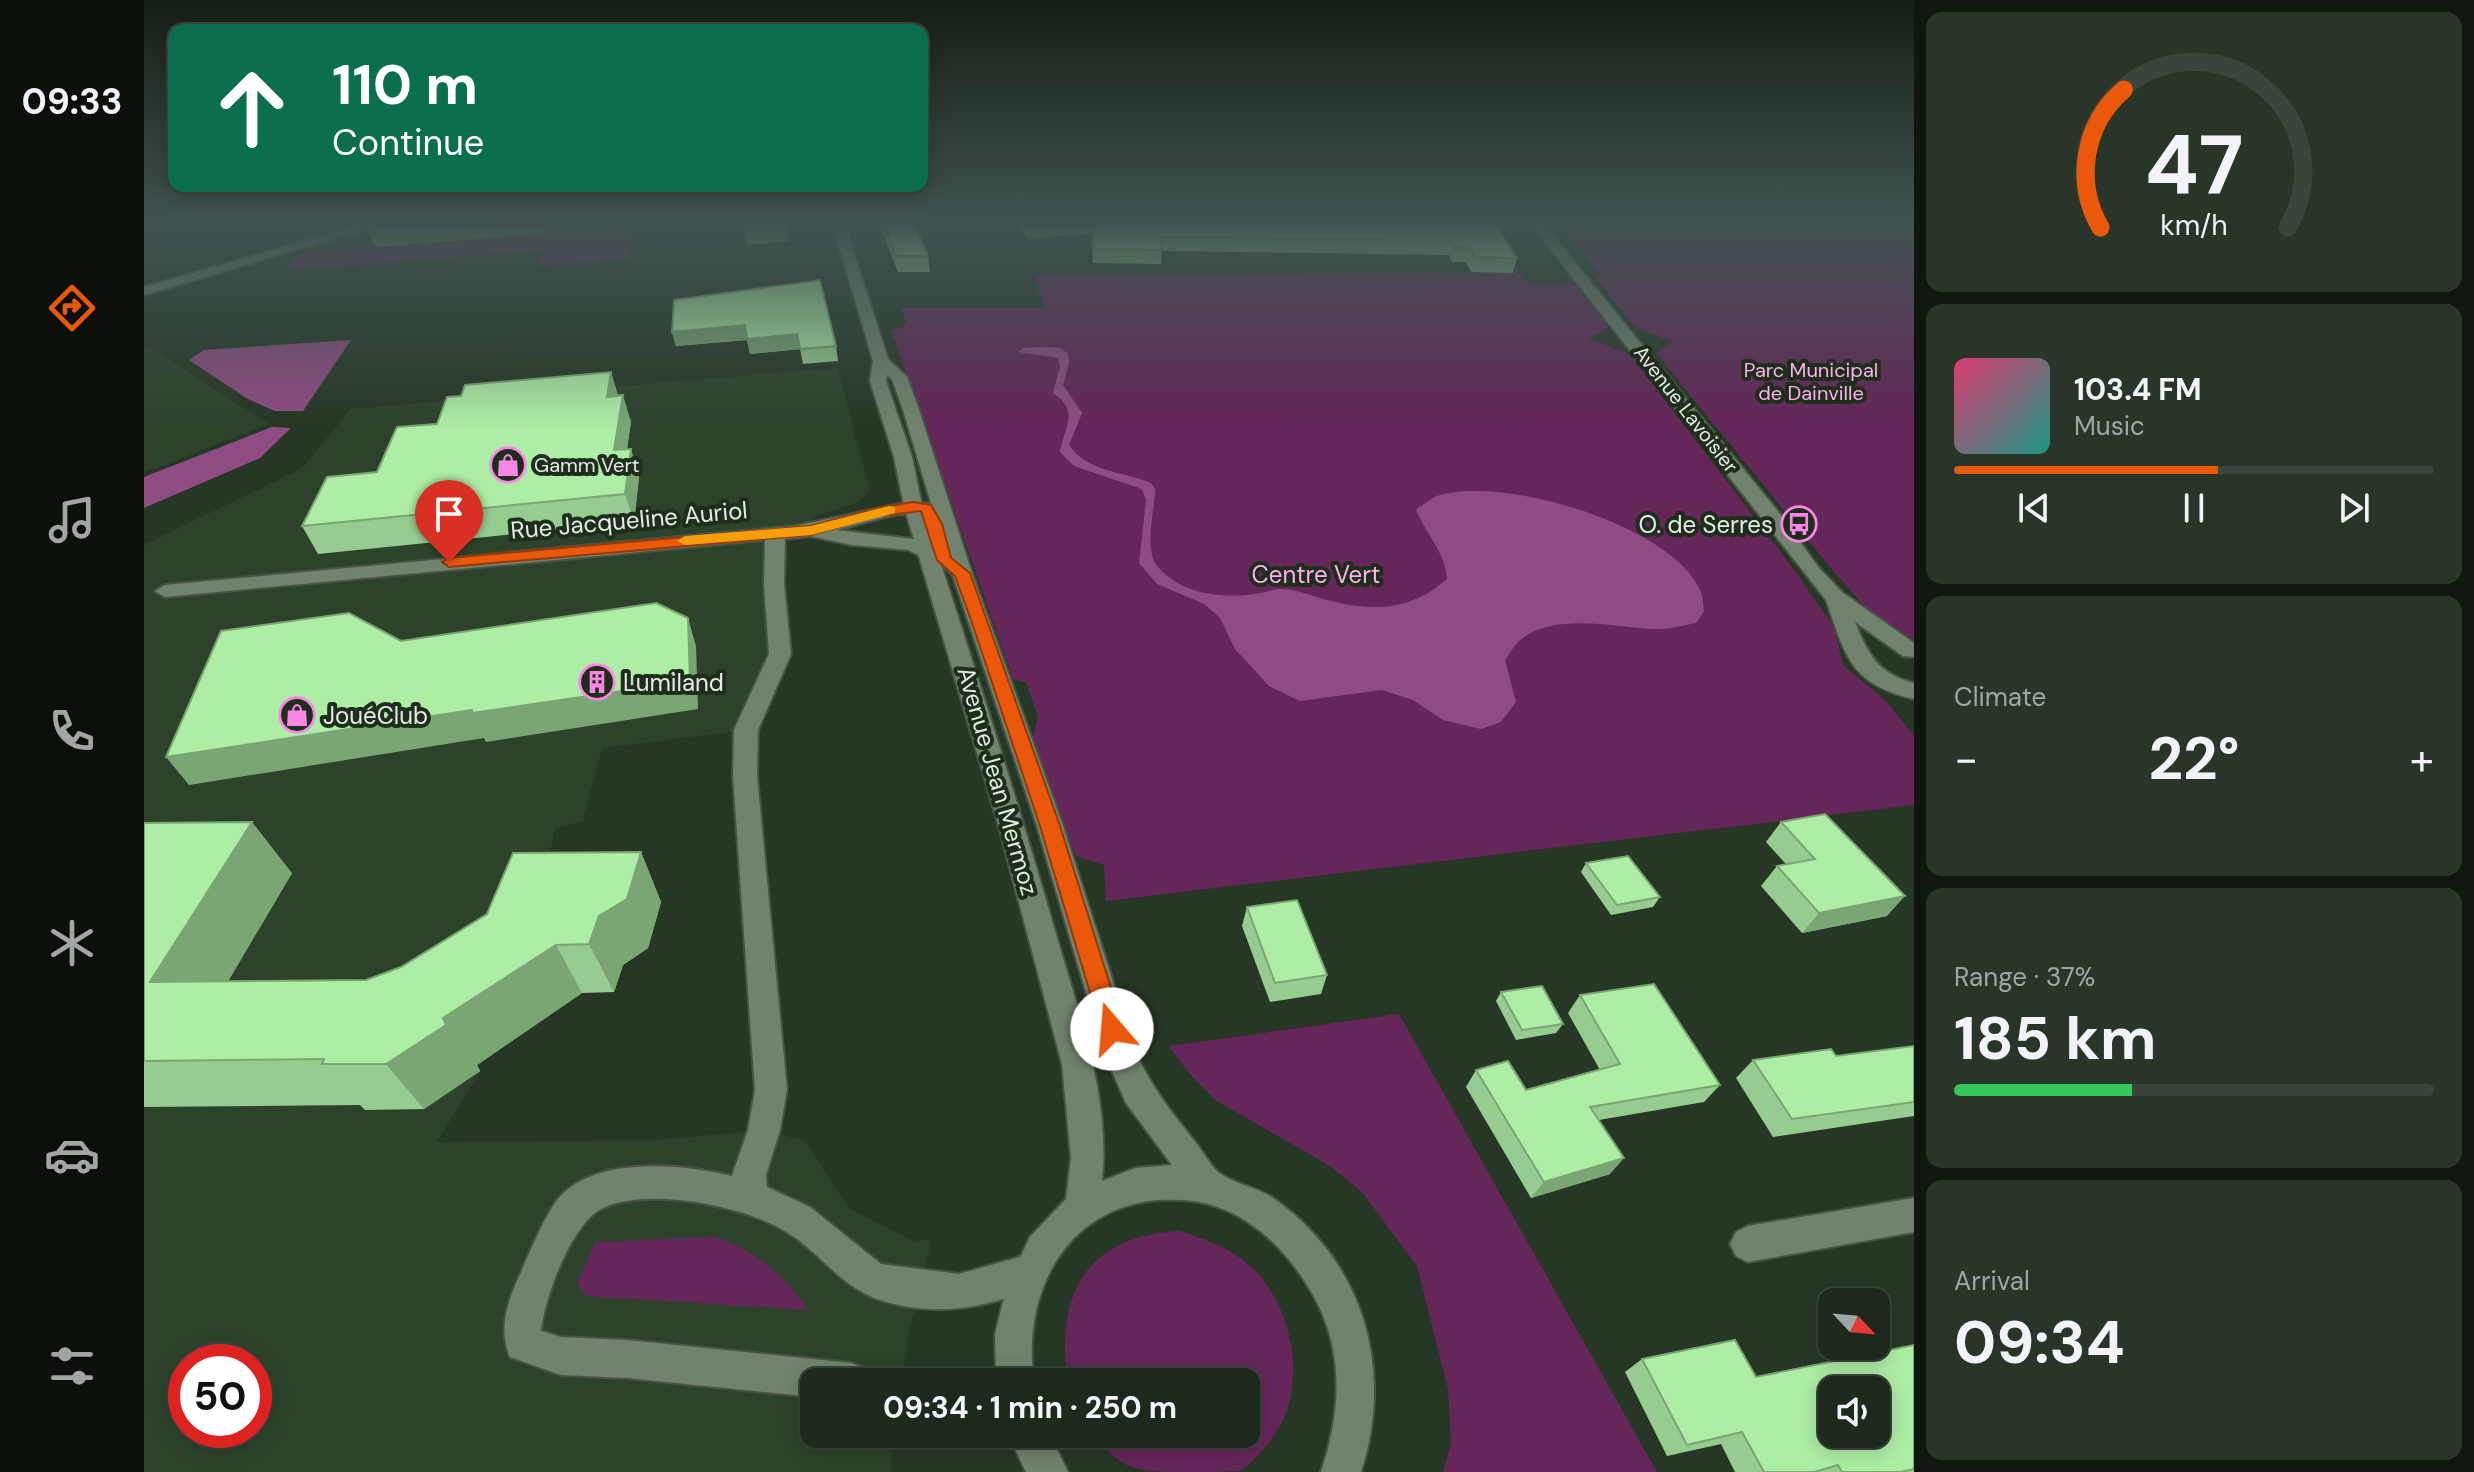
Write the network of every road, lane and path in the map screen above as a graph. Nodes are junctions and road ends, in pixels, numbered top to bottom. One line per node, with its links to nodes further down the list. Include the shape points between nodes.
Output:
1 (859, 291): 3 (main road, Avenue Jean Mermoz)
2 (1590, 291): 10 (main road, Avenue Lavoisier)
3 (881, 361): 4 (main road, Avenue Jean Mermoz, via 878,381); 8 (main road, Avenue Jean Mermoz, via 899,377)
4 (913, 506): 5 (main road); 7 (main road, Avenue Jean Mermoz); 8 (main road, via 926,508 944,560)
5 (811, 531): 6 (main road, Rue Jacqueline Auriol); 7 (main road, via 913,545)
6 (775, 533): 9 (main road, Rue Jacqueline Auriol); 17 (main road, via 780,654 746,730 745,776 771,1090 749,1175)
7 (930, 555): 18 (main road, Avenue Jean Mermoz, via 1078,1064 1088,1158)
8 (962, 573): 16 (main road, Avenue Jean Mermoz, via 1049,823 1120,1053 1137,1092)
9 (165, 591)
10 (1836, 598): 11 (main road, Avenue Lavoisier); 12 (main road, Avenue Lavoisier)
11 (1912, 651): 12 (main road, via 1876,644)
12 (1858, 654): 13 (main road, Avenue Lavoisier, via 1861,665)
13 (1881, 681): 14 (main road); 15 (main road)
14 (1914, 691)
15 (1914, 709)
16 (1208, 1186): 18 (main road, via 1143,1183); 26 (main road, via 1241,1198 1300,1243 1343,1311 1358,1393 1354,1435)
17 (750, 1196): 21 (main road, via 800,1219 844,1262 880,1282 960,1292); 23 (main road, via 637,1183 605,1189 573,1209 533,1287 520,1329 523,1344 561,1356)
18 (1082, 1208): 21 (main road, via 1054,1234)
19 (1914, 1215): 20 (main road)
20 (1748, 1244)
21 (1030, 1272): 22 (main road, via 1015,1317)
22 (1012, 1368)
23 (800, 1377)
24 (1035, 1448): 25 (main road)
25 (1048, 1472)
26 (1341, 1472)

